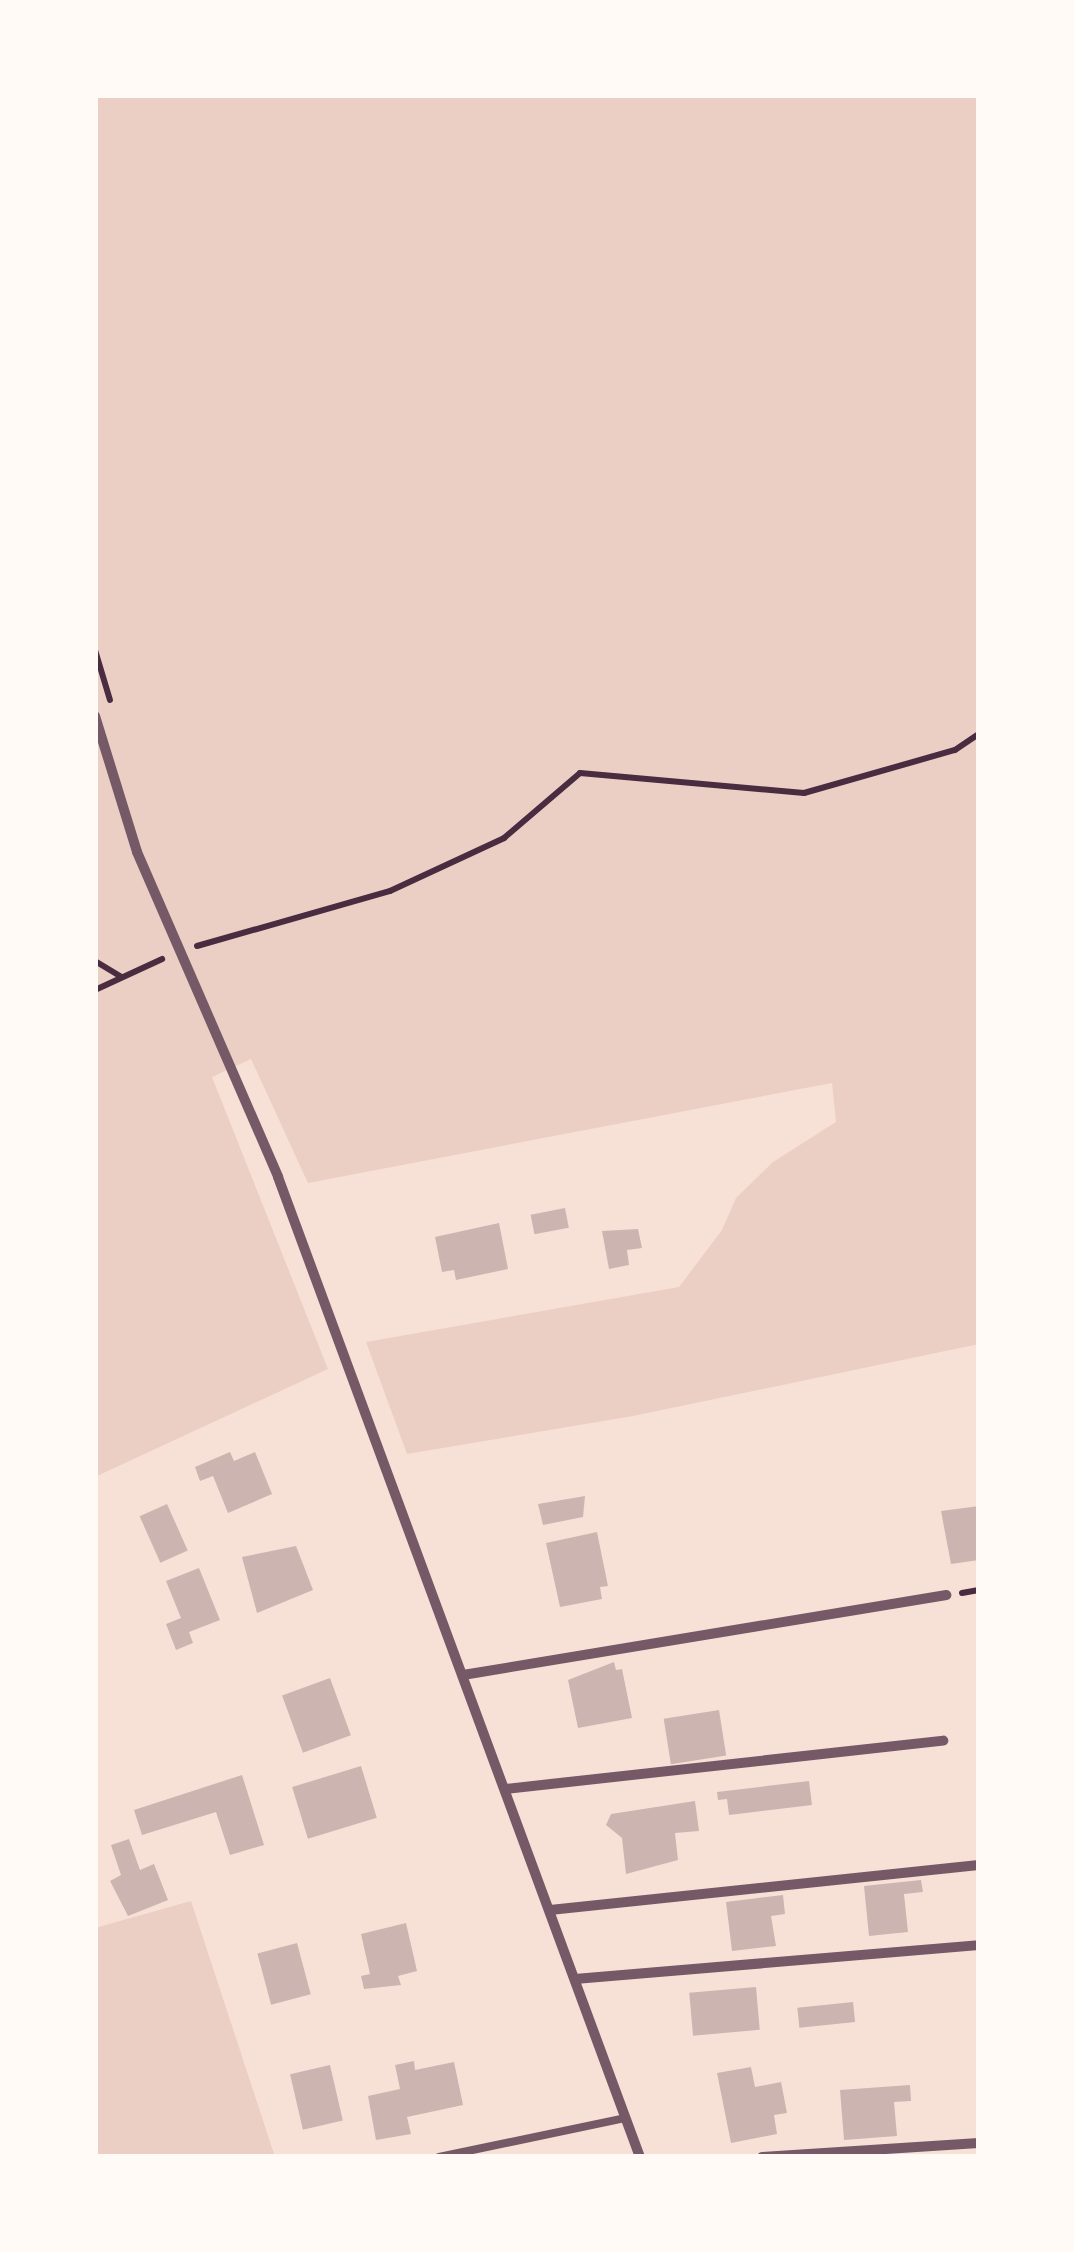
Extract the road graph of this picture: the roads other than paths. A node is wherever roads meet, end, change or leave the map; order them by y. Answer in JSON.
{"nodes":[{"id":1,"x":95,"y":716,"type":"edge"},
{"id":2,"x":946,"y":1596,"type":"dead end"},
{"id":3,"x":463,"y":1675,"type":"junction"},
{"id":4,"x":943,"y":1741,"type":"dead end"},
{"id":5,"x":505,"y":1789,"type":"junction"},
{"id":6,"x":979,"y":1865,"type":"edge"},
{"id":7,"x":550,"y":1910,"type":"junction"},
{"id":8,"x":979,"y":1945,"type":"edge"},
{"id":9,"x":575,"y":1979,"type":"junction"},
{"id":10,"x":626,"y":2118,"type":"junction"},
{"id":11,"x":979,"y":2143,"type":"edge"},
{"id":12,"x":439,"y":2157,"type":"edge"},
{"id":13,"x":640,"y":2157,"type":"edge"},
{"id":14,"x":762,"y":2157,"type":"edge"}],
"edges":[{"from":1,"to":3,"type":"street"},
{"from":2,"to":3,"type":"street"},
{"from":3,"to":5,"type":"street"},
{"from":4,"to":5,"type":"street"},
{"from":5,"to":7,"type":"street"},
{"from":6,"to":7,"type":"street"},
{"from":7,"to":9,"type":"street"},
{"from":8,"to":9,"type":"street"},
{"from":9,"to":10,"type":"street"},
{"from":10,"to":12,"type":"lane"},
{"from":10,"to":13,"type":"street"},
{"from":11,"to":14,"type":"street"}]}
